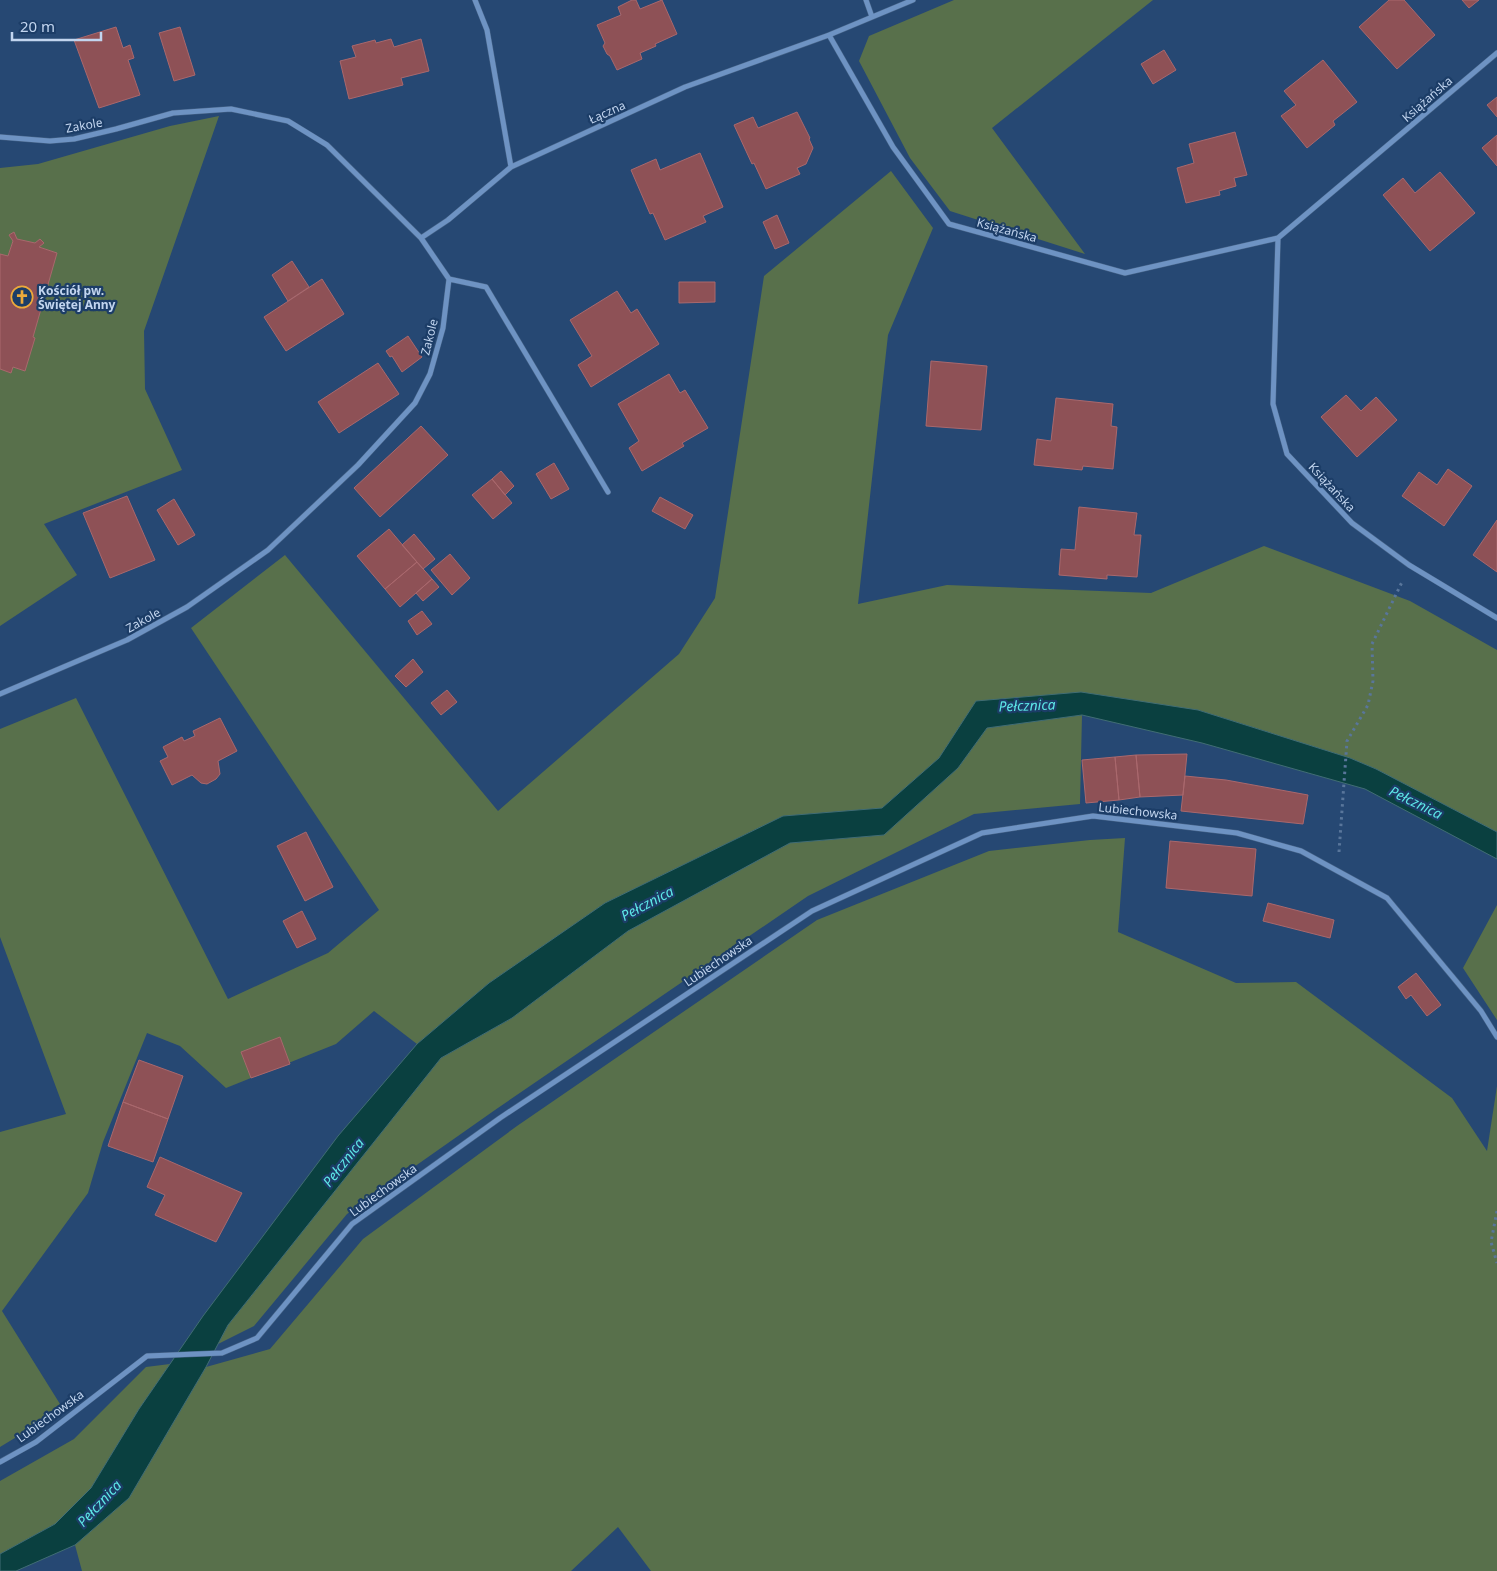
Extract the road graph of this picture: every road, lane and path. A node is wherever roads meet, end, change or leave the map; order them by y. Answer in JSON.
{"nodes":[{"id":1,"x":475,"y":0,"type":"edge"},
{"id":2,"x":866,"y":0,"type":"edge"},
{"id":3,"x":913,"y":0,"type":"edge"},
{"id":4,"x":872,"y":17,"type":"junction"},
{"id":5,"x":829,"y":35,"type":"junction"},
{"id":6,"x":1497,"y":53,"type":"edge"},
{"id":7,"x":0,"y":137,"type":"edge"},
{"id":8,"x":511,"y":167,"type":"junction"},
{"id":9,"x":421,"y":238,"type":"junction"},
{"id":10,"x":1278,"y":238,"type":"junction"},
{"id":11,"x":448,"y":278,"type":"junction"},
{"id":12,"x":608,"y":492,"type":"dead end"},
{"id":13,"x":1409,"y":565,"type":"junction"},
{"id":14,"x":1497,"y":618,"type":"edge"},
{"id":15,"x":0,"y":694,"type":"edge"},
{"id":16,"x":1337,"y":872,"type":"junction"},
{"id":17,"x":1497,"y":1037,"type":"edge"},
{"id":18,"x":1497,"y":1211,"type":"edge"},
{"id":19,"x":1497,"y":1263,"type":"edge"},
{"id":20,"x":0,"y":1462,"type":"edge"}],
"edges":[{"from":1,"to":8,"type":"street"},
{"from":2,"to":4,"type":"street"},
{"from":3,"to":4,"type":"street","name":"Łączna"},
{"from":4,"to":5,"type":"street","name":"Łączna"},
{"from":5,"to":8,"type":"street","name":"Łączna"},
{"from":5,"to":10,"type":"street","name":"Książańska"},
{"from":6,"to":10,"type":"street","name":"Książańska"},
{"from":7,"to":9,"type":"street","name":"Zakole"},
{"from":8,"to":9,"type":"street","name":"Łączna"},
{"from":9,"to":11,"type":"street","name":"Zakole"},
{"from":10,"to":13,"type":"street","name":"Książańska"},
{"from":11,"to":12,"type":"street"},
{"from":11,"to":15,"type":"street","name":"Zakole"},
{"from":13,"to":14,"type":"street","name":"Książańska"},
{"from":13,"to":16,"type":"path"},
{"from":16,"to":17,"type":"street","name":"Lubiechowska"},
{"from":16,"to":20,"type":"street","name":"Lubiechowska"},
{"from":18,"to":19,"type":"path"}]}
